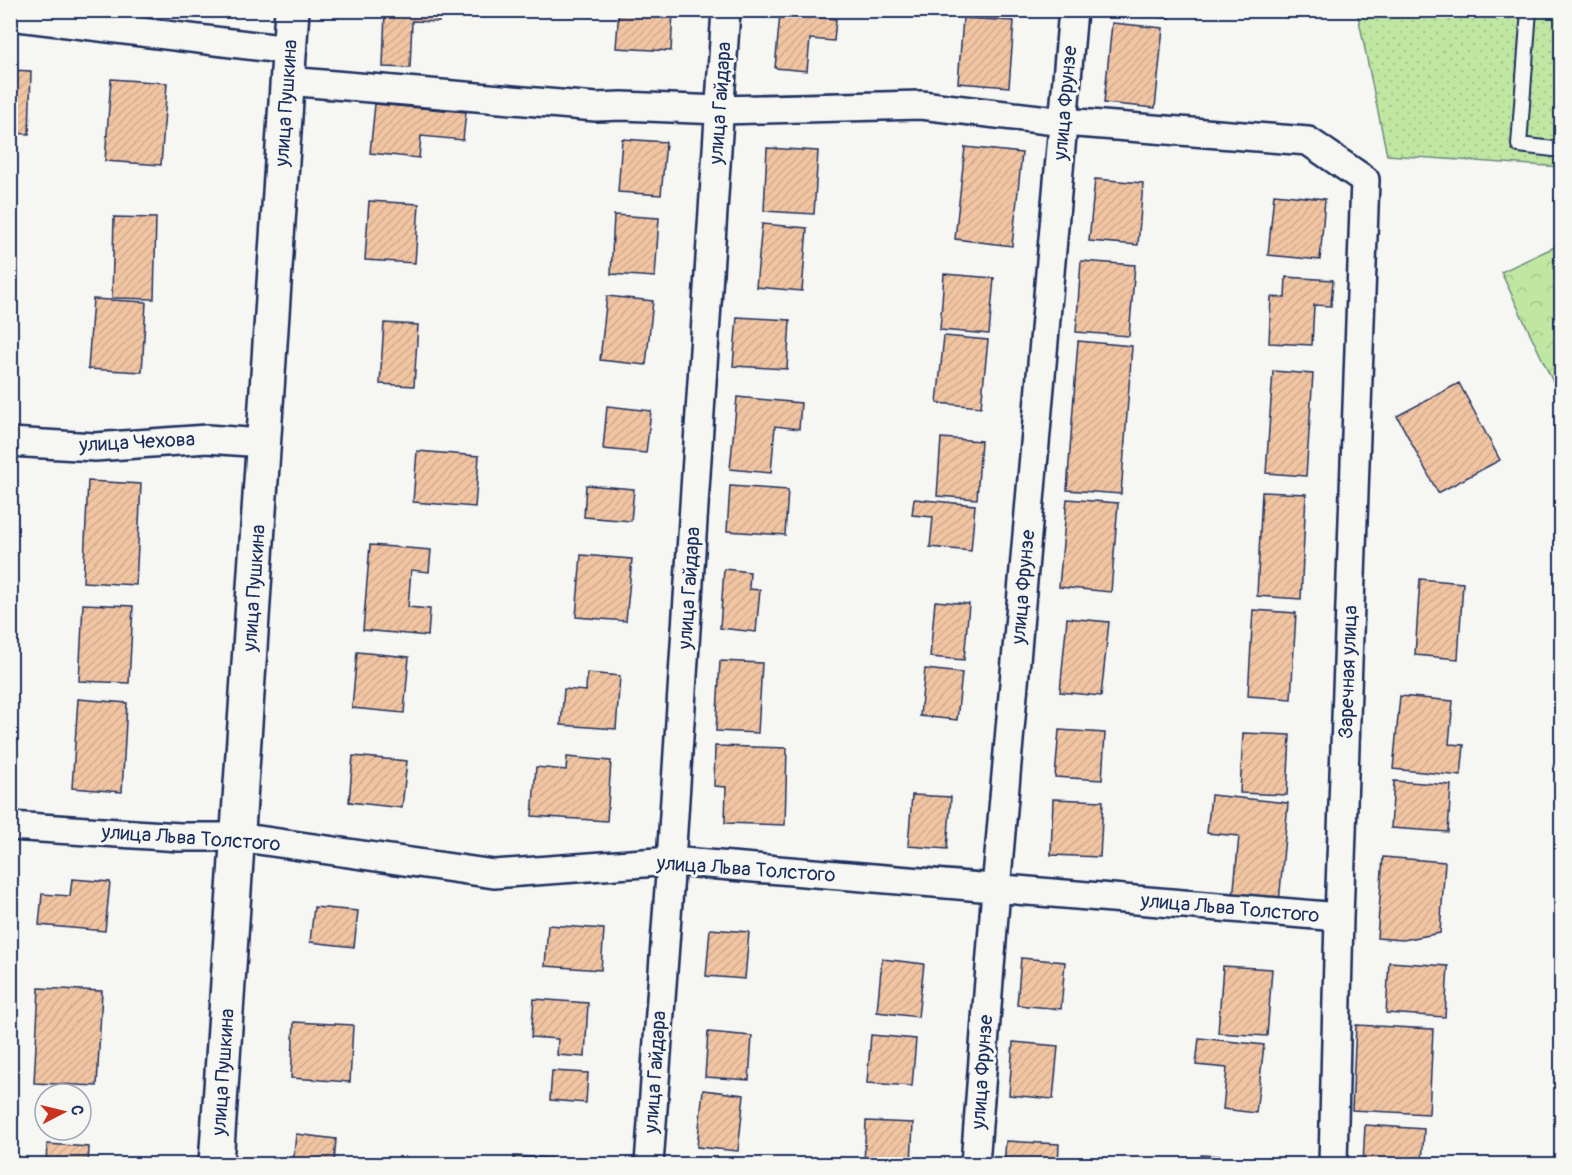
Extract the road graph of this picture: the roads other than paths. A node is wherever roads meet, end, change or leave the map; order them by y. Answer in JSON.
{"nodes":[{"id":1,"x":292,"y":10,"type":"edge"},
{"id":2,"x":726,"y":10,"type":"edge"},
{"id":3,"x":1073,"y":10,"type":"edge"},
{"id":4,"x":1529,"y":10,"type":"edge"},
{"id":5,"x":10,"y":16,"type":"edge"},
{"id":6,"x":288,"y":65,"type":"junction"},
{"id":7,"x":720,"y":110,"type":"junction"},
{"id":8,"x":1064,"y":122,"type":"junction"},
{"id":9,"x":1562,"y":150,"type":"edge"},
{"id":10,"x":10,"y":442,"type":"edge"},
{"id":11,"x":264,"y":443,"type":"junction"},
{"id":12,"x":10,"y":826,"type":"edge"},
{"id":13,"x":238,"y":837,"type":"junction"},
{"id":14,"x":671,"y":861,"type":"junction"},
{"id":15,"x":996,"y":890,"type":"junction"},
{"id":16,"x":1339,"y":917,"type":"junction"},
{"id":17,"x":216,"y":1164,"type":"edge"},
{"id":18,"x":649,"y":1164,"type":"edge"},
{"id":19,"x":975,"y":1164,"type":"edge"},
{"id":20,"x":1333,"y":1164,"type":"edge"}],
"edges":[{"from":1,"to":6,"type":"street","name":"улица Пушкина"},
{"from":2,"to":7,"type":"street","name":"улица Гайдара"},
{"from":3,"to":8,"type":"street","name":"улица Фрунзе"},
{"from":4,"to":9,"type":"lane"},
{"from":5,"to":6,"type":"street"},
{"from":6,"to":7,"type":"street"},
{"from":6,"to":11,"type":"street","name":"улица Пушкина"},
{"from":7,"to":8,"type":"street"},
{"from":7,"to":14,"type":"street","name":"улица Гайдара"},
{"from":8,"to":15,"type":"street","name":"улица Фрунзе"},
{"from":8,"to":16,"type":"street","name":"Заречная улица"},
{"from":10,"to":11,"type":"street","name":"улица Чехова"},
{"from":11,"to":13,"type":"street","name":"улица Пушкина"},
{"from":12,"to":13,"type":"street","name":"улица Льва Толстого"},
{"from":13,"to":14,"type":"street","name":"улица Льва Толстого"},
{"from":13,"to":17,"type":"street","name":"улица Пушкина"},
{"from":14,"to":15,"type":"street","name":"улица Льва Толстого"},
{"from":14,"to":18,"type":"street","name":"улица Гайдара"},
{"from":15,"to":16,"type":"street","name":"улица Льва Толстого"},
{"from":15,"to":19,"type":"street","name":"улица Фрунзе"},
{"from":16,"to":20,"type":"street","name":"Заречная улица"}]}
